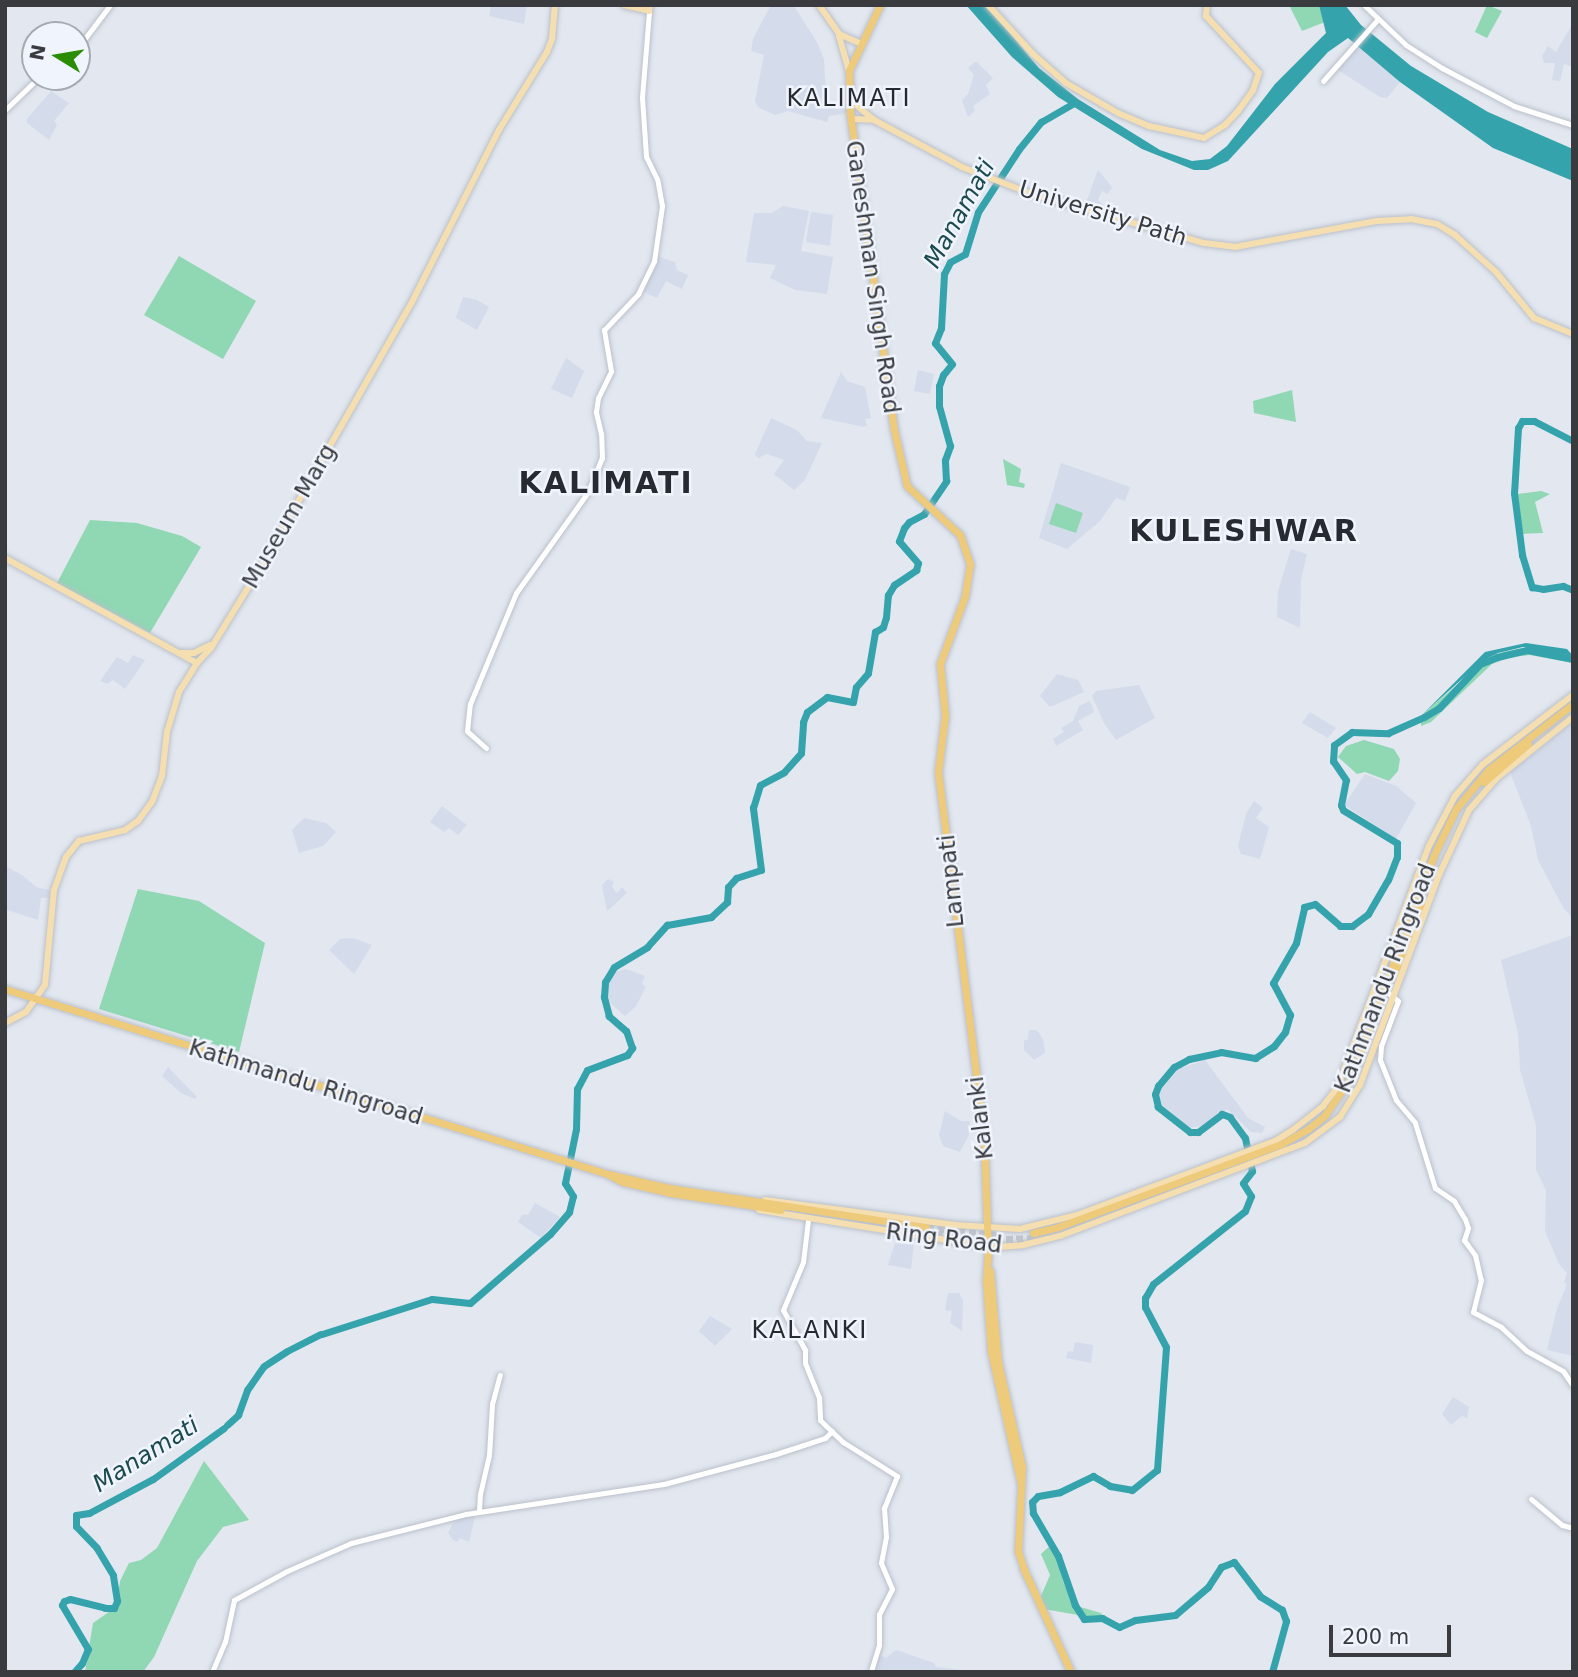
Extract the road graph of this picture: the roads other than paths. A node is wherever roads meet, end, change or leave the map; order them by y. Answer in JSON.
{"nodes":[{"id":1,"x":110,"y":5,"type":"edge"},
{"id":2,"x":555,"y":5,"type":"edge"},
{"id":3,"x":624,"y":5,"type":"edge"},
{"id":4,"x":819,"y":5,"type":"edge"},
{"id":5,"x":880,"y":5,"type":"edge"},
{"id":6,"x":988,"y":5,"type":"edge"},
{"id":7,"x":1207,"y":5,"type":"edge"},
{"id":8,"x":1364,"y":5,"type":"edge"},
{"id":9,"x":649,"y":8,"type":"edge"},
{"id":10,"x":1378,"y":19,"type":"junction"},
{"id":11,"x":91,"y":30,"type":"edge"},
{"id":12,"x":839,"y":34,"type":"junction"},
{"id":13,"x":861,"y":44,"type":"junction"},
{"id":14,"x":849,"y":71,"type":"junction"},
{"id":15,"x":1323,"y":82,"type":"dead end"},
{"id":16,"x":25,"y":91,"type":"edge"},
{"id":17,"x":849,"y":99,"type":"junction"},
{"id":18,"x":5,"y":110,"type":"edge"},
{"id":19,"x":851,"y":120,"type":"junction"},
{"id":20,"x":874,"y":120,"type":"junction"},
{"id":21,"x":1573,"y":125,"type":"edge"},
{"id":22,"x":1573,"y":334,"type":"edge"},
{"id":23,"x":5,"y":558,"type":"edge"},
{"id":24,"x":220,"y":633,"type":"junction"},
{"id":25,"x":178,"y":653,"type":"junction"},
{"id":26,"x":942,"y":653,"type":"joint"},
{"id":27,"x":197,"y":663,"type":"junction"},
{"id":28,"x":1573,"y":695,"type":"edge"},
{"id":29,"x":1573,"y":706,"type":"edge"},
{"id":30,"x":1573,"y":718,"type":"edge"},
{"id":31,"x":486,"y":748,"type":"dead end"},
{"id":32,"x":5,"y":989,"type":"edge"},
{"id":33,"x":964,"y":989,"type":"joint"},
{"id":34,"x":1390,"y":994,"type":"junction"},
{"id":35,"x":35,"y":1000,"type":"junction"},
{"id":36,"x":5,"y":1023,"type":"edge"},
{"id":37,"x":1358,"y":1054,"type":"junction"},
{"id":38,"x":1267,"y":1151,"type":"junction"},
{"id":39,"x":1227,"y":1166,"type":"junction"},
{"id":40,"x":744,"y":1203,"type":"junction"},
{"id":41,"x":808,"y":1220,"type":"junction"},
{"id":42,"x":987,"y":1229,"type":"junction"},
{"id":43,"x":925,"y":1230,"type":"tunnel mouth"},
{"id":44,"x":1033,"y":1236,"type":"tunnel mouth"},
{"id":45,"x":988,"y":1246,"type":"junction"},
{"id":46,"x":499,"y":1376,"type":"dead end"},
{"id":47,"x":1573,"y":1386,"type":"edge"},
{"id":48,"x":832,"y":1432,"type":"junction"},
{"id":49,"x":1531,"y":1499,"type":"dead end"},
{"id":50,"x":479,"y":1511,"type":"junction"},
{"id":51,"x":1573,"y":1528,"type":"edge"},
{"id":52,"x":212,"y":1672,"type":"edge"},
{"id":53,"x":871,"y":1672,"type":"edge"},
{"id":54,"x":1071,"y":1672,"type":"edge"}],
"edges":[{"from":1,"to":11,"type":"street"},
{"from":2,"to":24,"type":"main road","name":"Museum Marg"},
{"from":3,"to":9,"type":"main road"},
{"from":4,"to":12,"type":"main road"},
{"from":5,"to":13,"type":"highway"},
{"from":6,"to":7,"type":"main road"},
{"from":8,"to":10,"type":"street"},
{"from":9,"to":31,"type":"street"},
{"from":10,"to":15,"type":"street"},
{"from":10,"to":21,"type":"street"},
{"from":12,"to":13,"type":"main road"},
{"from":12,"to":14,"type":"main road"},
{"from":13,"to":14,"type":"highway"},
{"from":14,"to":17,"type":"highway","name":"Ganeshman Singh Road"},
{"from":16,"to":18,"type":"street"},
{"from":17,"to":19,"type":"highway","name":"Ganeshman Singh Road"},
{"from":17,"to":20,"type":"main road","name":"University Path"},
{"from":19,"to":20,"type":"main road","name":"University Path"},
{"from":19,"to":26,"type":"highway","name":"Ganeshman Singh Road"},
{"from":20,"to":22,"type":"main road","name":"University Path"},
{"from":23,"to":25,"type":"main road"},
{"from":24,"to":25,"type":"main road"},
{"from":24,"to":27,"type":"main road","name":"Museum Marg"},
{"from":25,"to":27,"type":"main road"},
{"from":26,"to":33,"type":"highway","name":"Lampati"},
{"from":27,"to":35,"type":"main road","name":"Museum Marg"},
{"from":28,"to":37,"type":"main road"},
{"from":29,"to":34,"type":"highway","name":"Kathmandu Ringroad"},
{"from":29,"to":37,"type":"highway","name":"Kathmandu Ringroad"},
{"from":30,"to":34,"type":"main road"},
{"from":32,"to":35,"type":"highway","name":"Kathmandu Ringroad"},
{"from":33,"to":42,"type":"highway","name":"Kalanki"},
{"from":34,"to":37,"type":"highway","name":"Kathmandu Ringroad"},
{"from":34,"to":38,"type":"main road"},
{"from":34,"to":47,"type":"street"},
{"from":35,"to":36,"type":"main road"},
{"from":35,"to":40,"type":"highway","name":"Kathmandu Ringroad"},
{"from":37,"to":38,"type":"main road"},
{"from":37,"to":38,"type":"highway","name":"Kathmandu Ringroad"},
{"from":38,"to":39,"type":"highway","name":"Kathmandu Ringroad"},
{"from":39,"to":42,"type":"main road"},
{"from":39,"to":44,"type":"highway","name":"Kathmandu Ringroad"},
{"from":39,"to":45,"type":"main road","name":"Ring Road"},
{"from":40,"to":41,"type":"main road","name":"Ring Road"},
{"from":40,"to":42,"type":"main road"},
{"from":40,"to":43,"type":"highway","name":"Kathmandu Ringroad"},
{"from":41,"to":45,"type":"main road","name":"Ring Road"},
{"from":41,"to":48,"type":"street"},
{"from":42,"to":45,"type":"highway","name":"Kalanki"},
{"from":45,"to":54,"type":"highway","name":"Kalanki"},
{"from":46,"to":50,"type":"street"},
{"from":48,"to":50,"type":"street"},
{"from":48,"to":53,"type":"street"},
{"from":49,"to":51,"type":"street"},
{"from":50,"to":52,"type":"street"}]}
